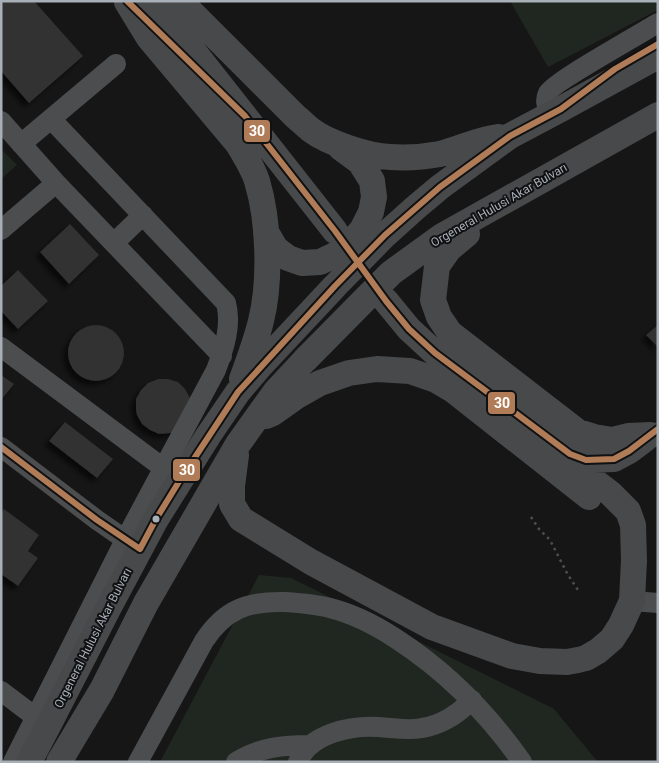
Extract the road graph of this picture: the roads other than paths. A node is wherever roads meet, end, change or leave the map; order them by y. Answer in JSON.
{"nodes":[{"id":1,"x":154,"y":1,"type":"edge"},
{"id":2,"x":180,"y":1,"type":"edge"},
{"id":3,"x":127,"y":2,"type":"edge"},
{"id":4,"x":658,"y":23,"type":"edge"},
{"id":5,"x":658,"y":44,"type":"edge"},
{"id":6,"x":658,"y":56,"type":"edge"},
{"id":7,"x":116,"y":64,"type":"dead end"},
{"id":8,"x":556,"y":112,"type":"junction"},
{"id":9,"x":658,"y":115,"type":"edge"},
{"id":10,"x":245,"y":116,"type":"junction"},
{"id":11,"x":51,"y":119,"type":"junction"},
{"id":12,"x":1,"y":121,"type":"edge"},
{"id":13,"x":658,"y":132,"type":"edge"},
{"id":14,"x":510,"y":136,"type":"junction"},
{"id":15,"x":335,"y":143,"type":"junction"},
{"id":16,"x":21,"y":144,"type":"junction"},
{"id":17,"x":578,"y":159,"type":"junction"},
{"id":18,"x":56,"y":183,"type":"junction"},
{"id":19,"x":510,"y":199,"type":"junction"},
{"id":20,"x":143,"y":215,"type":"junction"},
{"id":21,"x":1,"y":230,"type":"edge"},
{"id":22,"x":335,"y":231,"type":"dead end"},
{"id":23,"x":266,"y":232,"type":"junction"},
{"id":24,"x":114,"y":243,"type":"junction"},
{"id":25,"x":386,"y":301,"type":"dead end"},
{"id":26,"x":1,"y":347,"type":"edge"},
{"id":27,"x":222,"y":356,"type":"junction"},
{"id":28,"x":238,"y":392,"type":"junction"},
{"id":29,"x":254,"y":421,"type":"junction"},
{"id":30,"x":654,"y":432,"type":"edge"},
{"id":31,"x":238,"y":444,"type":"junction"},
{"id":32,"x":1,"y":447,"type":"edge"},
{"id":33,"x":570,"y":454,"type":"junction"},
{"id":34,"x":172,"y":474,"type":"junction"},
{"id":35,"x":133,"y":544,"type":"junction"},
{"id":36,"x":634,"y":545,"type":"junction"},
{"id":37,"x":645,"y":602,"type":"edge"},
{"id":38,"x":1,"y":691,"type":"edge"},
{"id":39,"x":472,"y":700,"type":"junction"},
{"id":40,"x":42,"y":722,"type":"junction"},
{"id":41,"x":311,"y":745,"type":"junction"},
{"id":42,"x":13,"y":762,"type":"edge"},
{"id":43,"x":29,"y":762,"type":"edge"},
{"id":44,"x":59,"y":762,"type":"edge"},
{"id":45,"x":138,"y":762,"type":"edge"},
{"id":46,"x":236,"y":762,"type":"edge"},
{"id":47,"x":298,"y":762,"type":"edge"},
{"id":48,"x":522,"y":762,"type":"edge"}],
"edges":[{"from":1,"to":10,"type":"main road"},
{"from":2,"to":15,"type":"main road"},
{"from":3,"to":10,"type":"main road"},
{"from":3,"to":23,"type":"main road"},
{"from":4,"to":8,"type":"street"},
{"from":5,"to":8,"type":"main road"},
{"from":6,"to":8,"type":"main road","name":"Orgeneral Hulusi Akar Bulvarı"},
{"from":7,"to":11,"type":"street"},
{"from":8,"to":14,"type":"main road","name":"Orgeneral Hulusi Akar Bulvarı"},
{"from":9,"to":17,"type":"main road","name":"Orgeneral Hulusi Akar Bulvarı"},
{"from":10,"to":22,"type":"main road"},
{"from":11,"to":16,"type":"street"},
{"from":11,"to":20,"type":"street"},
{"from":12,"to":16,"type":"street"},
{"from":13,"to":17,"type":"main road"},
{"from":14,"to":15,"type":"main road"},
{"from":14,"to":28,"type":"main road","name":"Orgeneral Hulusi Akar Bulvarı"},
{"from":15,"to":23,"type":"main road"},
{"from":16,"to":18,"type":"street"},
{"from":17,"to":19,"type":"main road","name":"Orgeneral Hulusi Akar Bulvarı"},
{"from":18,"to":21,"type":"street"},
{"from":18,"to":24,"type":"street"},
{"from":19,"to":29,"type":"main road","name":"Orgeneral Hulusi Akar Bulvarı"},
{"from":19,"to":30,"type":"main road"},
{"from":20,"to":24,"type":"street"},
{"from":20,"to":27,"type":"street"},
{"from":23,"to":28,"type":"main road"},
{"from":24,"to":27,"type":"street"},
{"from":25,"to":33,"type":"main road"},
{"from":26,"to":34,"type":"street"},
{"from":27,"to":34,"type":"street"},
{"from":28,"to":34,"type":"main road","name":"Orgeneral Hulusi Akar Bulvarı"},
{"from":29,"to":31,"type":"main road","name":"Orgeneral Hulusi Akar Bulvarı"},
{"from":29,"to":36,"type":"main road"},
{"from":30,"to":33,"type":"main road"},
{"from":31,"to":37,"type":"main road"},
{"from":31,"to":44,"type":"main road","name":"Orgeneral Hulusi Akar Bulvarı"},
{"from":32,"to":35,"type":"street"},
{"from":33,"to":36,"type":"main road"},
{"from":34,"to":35,"type":"main road","name":"Orgeneral Hulusi Akar Bulvarı"},
{"from":35,"to":40,"type":"main road","name":"Orgeneral Hulusi Akar Bulvarı"},
{"from":36,"to":37,"type":"main road"},
{"from":38,"to":40,"type":"street"},
{"from":39,"to":41,"type":"street"},
{"from":39,"to":45,"type":"street"},
{"from":39,"to":48,"type":"street"},
{"from":40,"to":42,"type":"street"},
{"from":40,"to":43,"type":"main road","name":"Orgeneral Hulusi Akar Bulvarı"},
{"from":41,"to":46,"type":"street"},
{"from":41,"to":47,"type":"street"}]}
